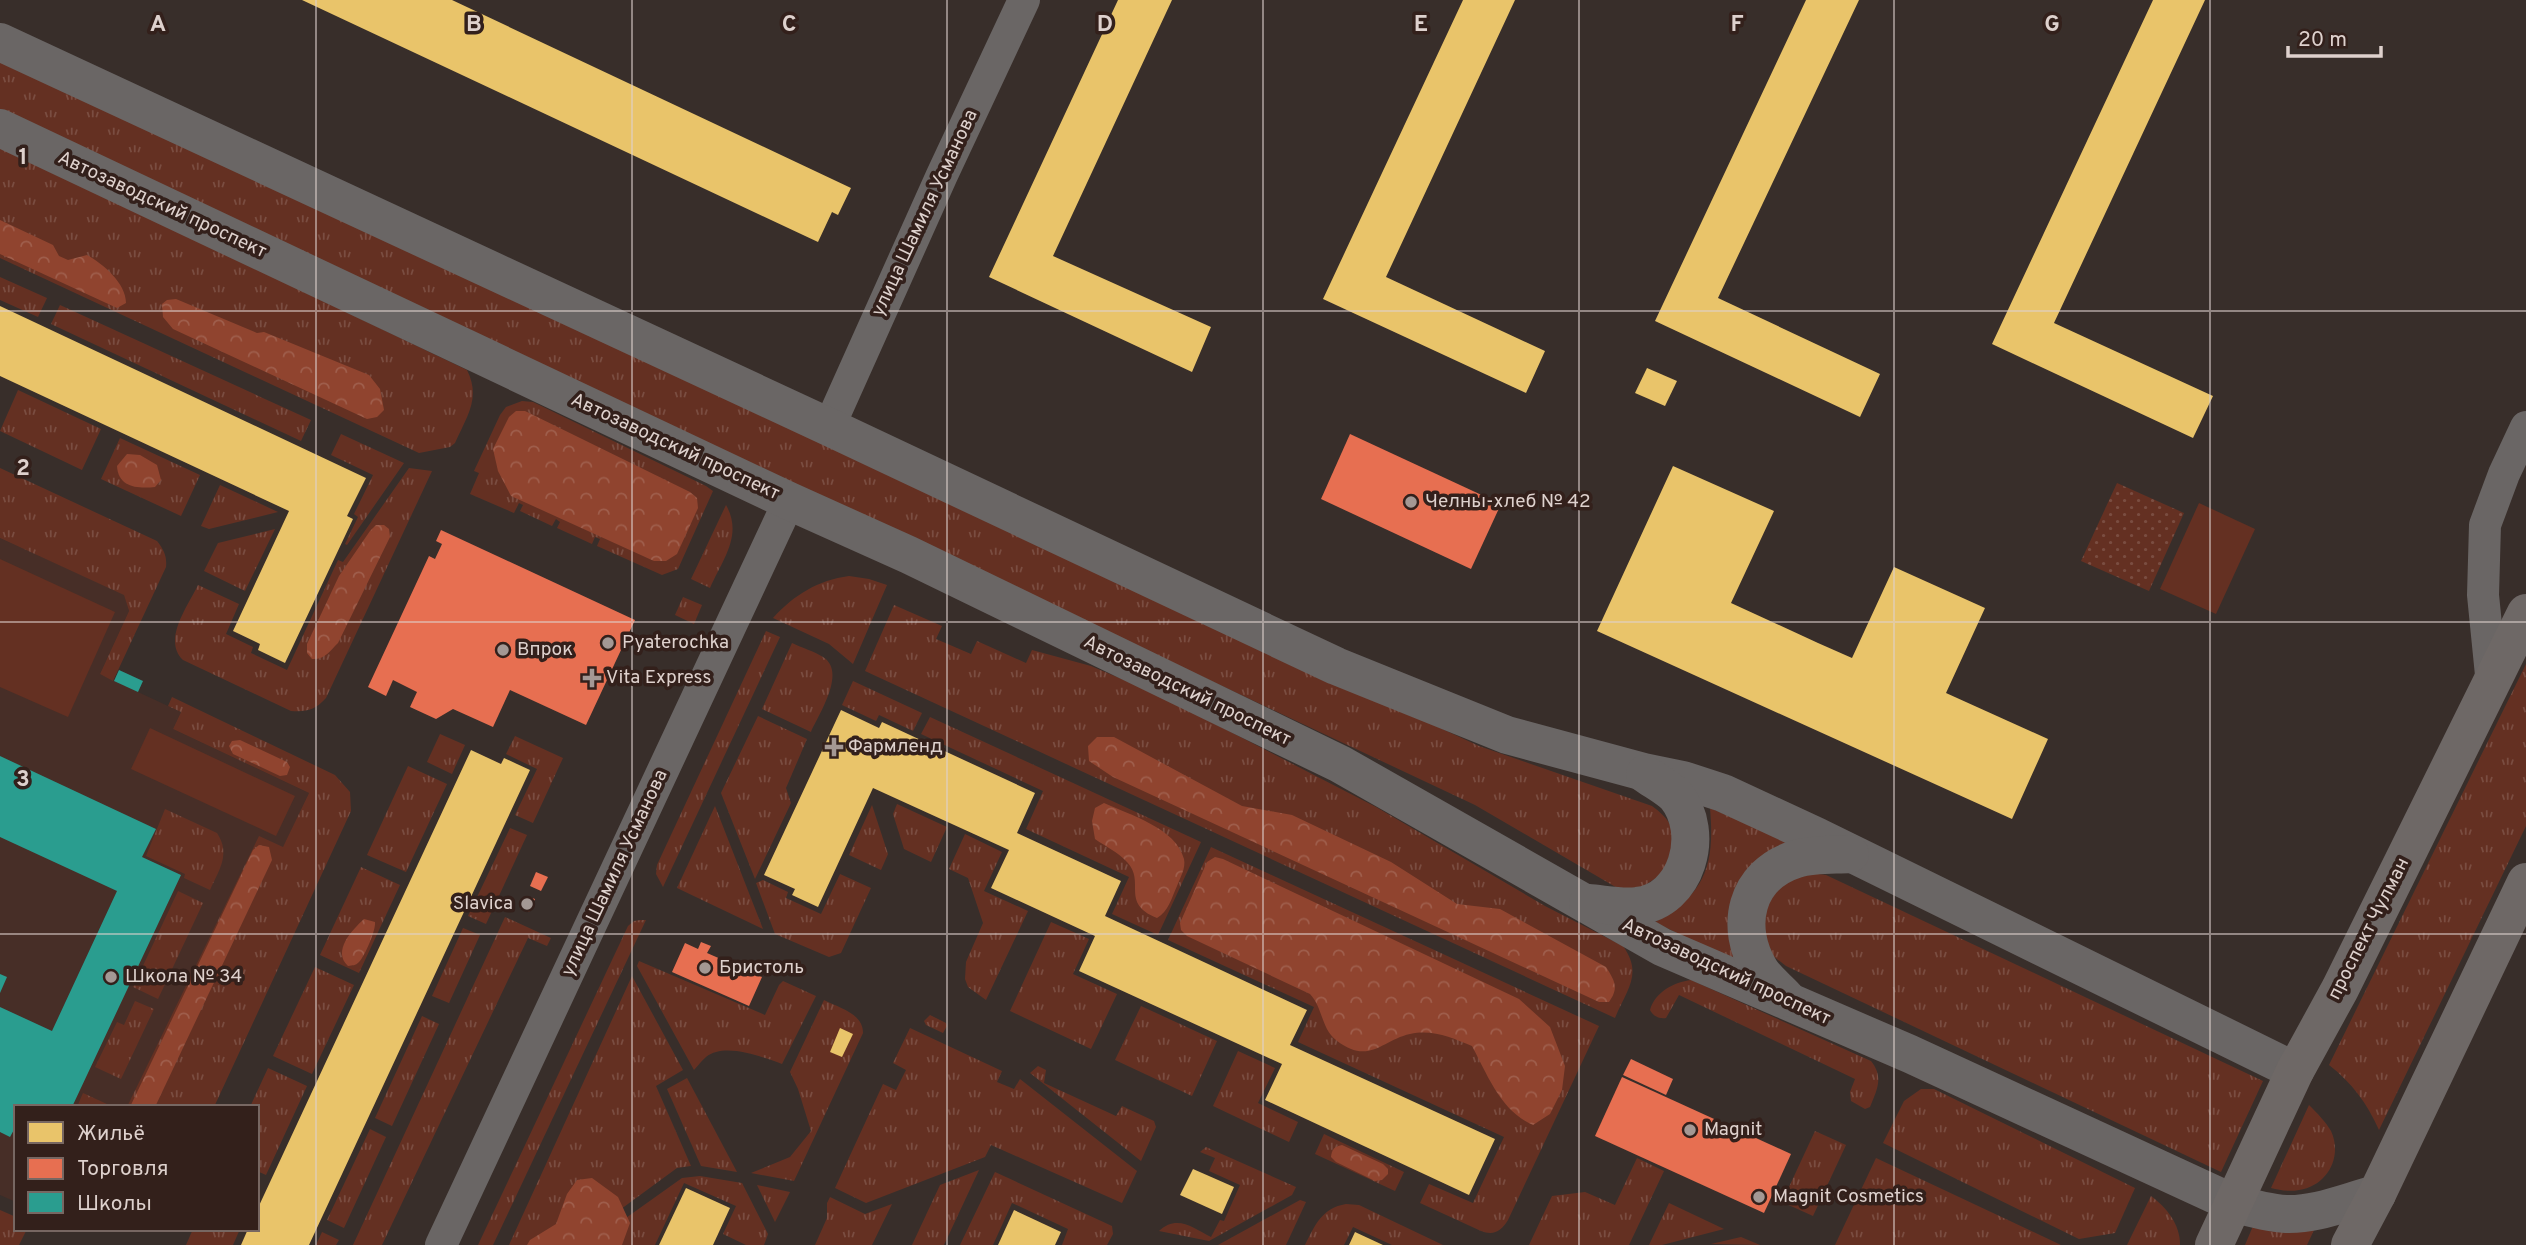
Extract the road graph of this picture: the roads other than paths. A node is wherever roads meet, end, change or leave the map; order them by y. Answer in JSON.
{"nodes":[{"id":1,"x":1024,"y":0,"type":"edge"},
{"id":2,"x":0,"y":42,"type":"edge"},
{"id":3,"x":0,"y":128,"type":"edge"},
{"id":4,"x":2526,"y":426,"type":"edge"},
{"id":5,"x":829,"y":427,"type":"junction"},
{"id":6,"x":789,"y":501,"type":"junction"},
{"id":7,"x":2526,"y":613,"type":"edge"},
{"id":8,"x":2492,"y":685,"type":"junction"},
{"id":9,"x":1644,"y":772,"type":"junction"},
{"id":10,"x":1853,"y":854,"type":"junction"},
{"id":11,"x":2526,"y":881,"type":"edge"},
{"id":12,"x":1580,"y":902,"type":"junction"},
{"id":13,"x":1793,"y":1005,"type":"junction"},
{"id":14,"x":2295,"y":1071,"type":"junction"},
{"id":15,"x":2377,"y":1194,"type":"junction"},
{"id":16,"x":2233,"y":1203,"type":"junction"},
{"id":17,"x":441,"y":1245,"type":"edge"},
{"id":18,"x":2214,"y":1245,"type":"edge"},
{"id":19,"x":2350,"y":1245,"type":"edge"}],
"edges":[{"from":1,"to":5,"type":"street","name":"улица Шамиля Усманова"},
{"from":2,"to":5,"type":"street"},
{"from":3,"to":6,"type":"street","name":"Автозаводский проспект"},
{"from":4,"to":8,"type":"street"},
{"from":5,"to":9,"type":"street"},
{"from":6,"to":12,"type":"street","name":"Автозаводский проспект"},
{"from":6,"to":17,"type":"street","name":"улица Шамиля Усманова"},
{"from":7,"to":8,"type":"main road","name":"проспект Чулман"},
{"from":8,"to":14,"type":"main road","name":"проспект Чулман"},
{"from":9,"to":10,"type":"street"},
{"from":9,"to":12,"type":"street"},
{"from":10,"to":13,"type":"street"},
{"from":10,"to":14,"type":"street"},
{"from":11,"to":15,"type":"main road"},
{"from":12,"to":13,"type":"street","name":"Автозаводский проспект"},
{"from":13,"to":16,"type":"street","name":"Автозаводский проспект"},
{"from":14,"to":16,"type":"main road","name":"проспект Чулман"},
{"from":15,"to":16,"type":"street","name":"Автозаводский проспект"},
{"from":15,"to":19,"type":"main road"},
{"from":16,"to":18,"type":"main road","name":"проспект Чулман"}]}
